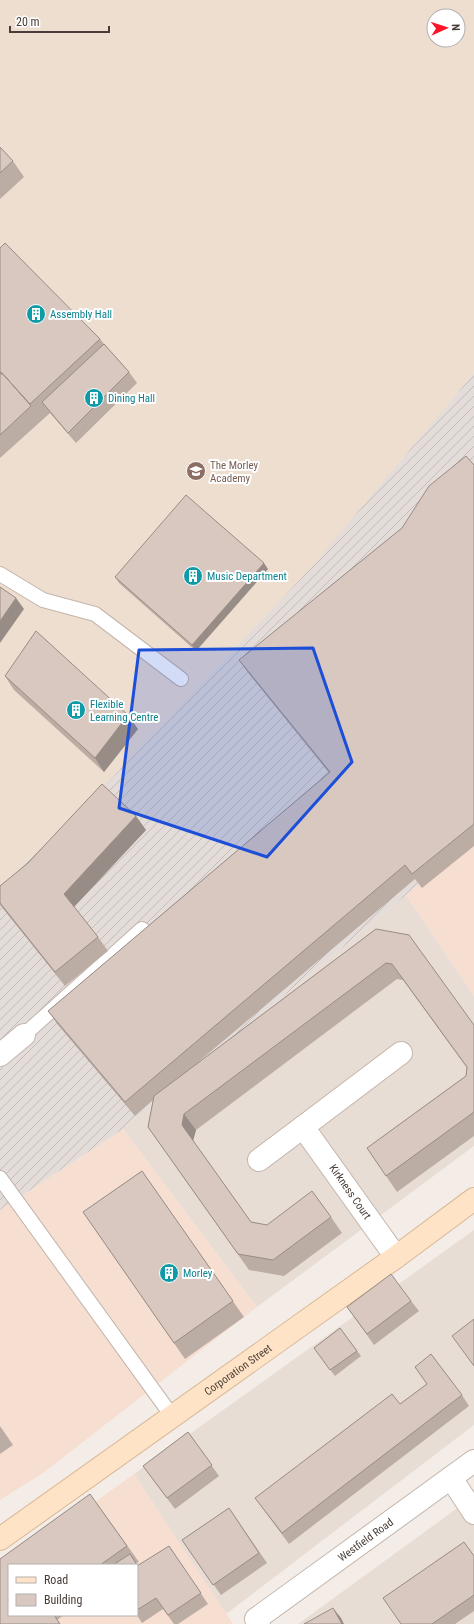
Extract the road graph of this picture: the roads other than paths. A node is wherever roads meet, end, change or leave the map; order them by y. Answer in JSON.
{"nodes":[{"id":1,"x":0,"y":574,"type":"edge"},
{"id":2,"x":181,"y":679,"type":"dead end"},
{"id":3,"x":142,"y":929,"type":"edge"},
{"id":4,"x":24,"y":1035,"type":"joint"},
{"id":5,"x":401,"y":1053,"type":"dead end"},
{"id":6,"x":0,"y":1055,"type":"edge"},
{"id":7,"x":303,"y":1127,"type":"junction"},
{"id":8,"x":259,"y":1160,"type":"dead end"},
{"id":9,"x":0,"y":1178,"type":"edge"},
{"id":10,"x":474,"y":1199,"type":"edge"},
{"id":11,"x":396,"y":1257,"type":"junction"},
{"id":12,"x":172,"y":1416,"type":"junction"},
{"id":13,"x":474,"y":1461,"type":"edge"},
{"id":14,"x":451,"y":1478,"type":"junction"},
{"id":15,"x":474,"y":1513,"type":"edge"},
{"id":16,"x":0,"y":1539,"type":"edge"},
{"id":17,"x":258,"y":1621,"type":"edge"}],
"edges":[{"from":1,"to":2,"type":"lane"},
{"from":3,"to":4,"type":"lane"},
{"from":4,"to":6,"type":"street"},
{"from":5,"to":7,"type":"street"},
{"from":7,"to":8,"type":"street"},
{"from":7,"to":11,"type":"street","name":"Kirkness Court"},
{"from":9,"to":12,"type":"lane"},
{"from":10,"to":11,"type":"main road","name":"Corporation Street"},
{"from":11,"to":12,"type":"main road","name":"Corporation Street"},
{"from":12,"to":16,"type":"main road","name":"Corporation Street"},
{"from":13,"to":14,"type":"street","name":"Westfield Road"},
{"from":14,"to":15,"type":"street"},
{"from":14,"to":17,"type":"street","name":"Westfield Road"}]}
